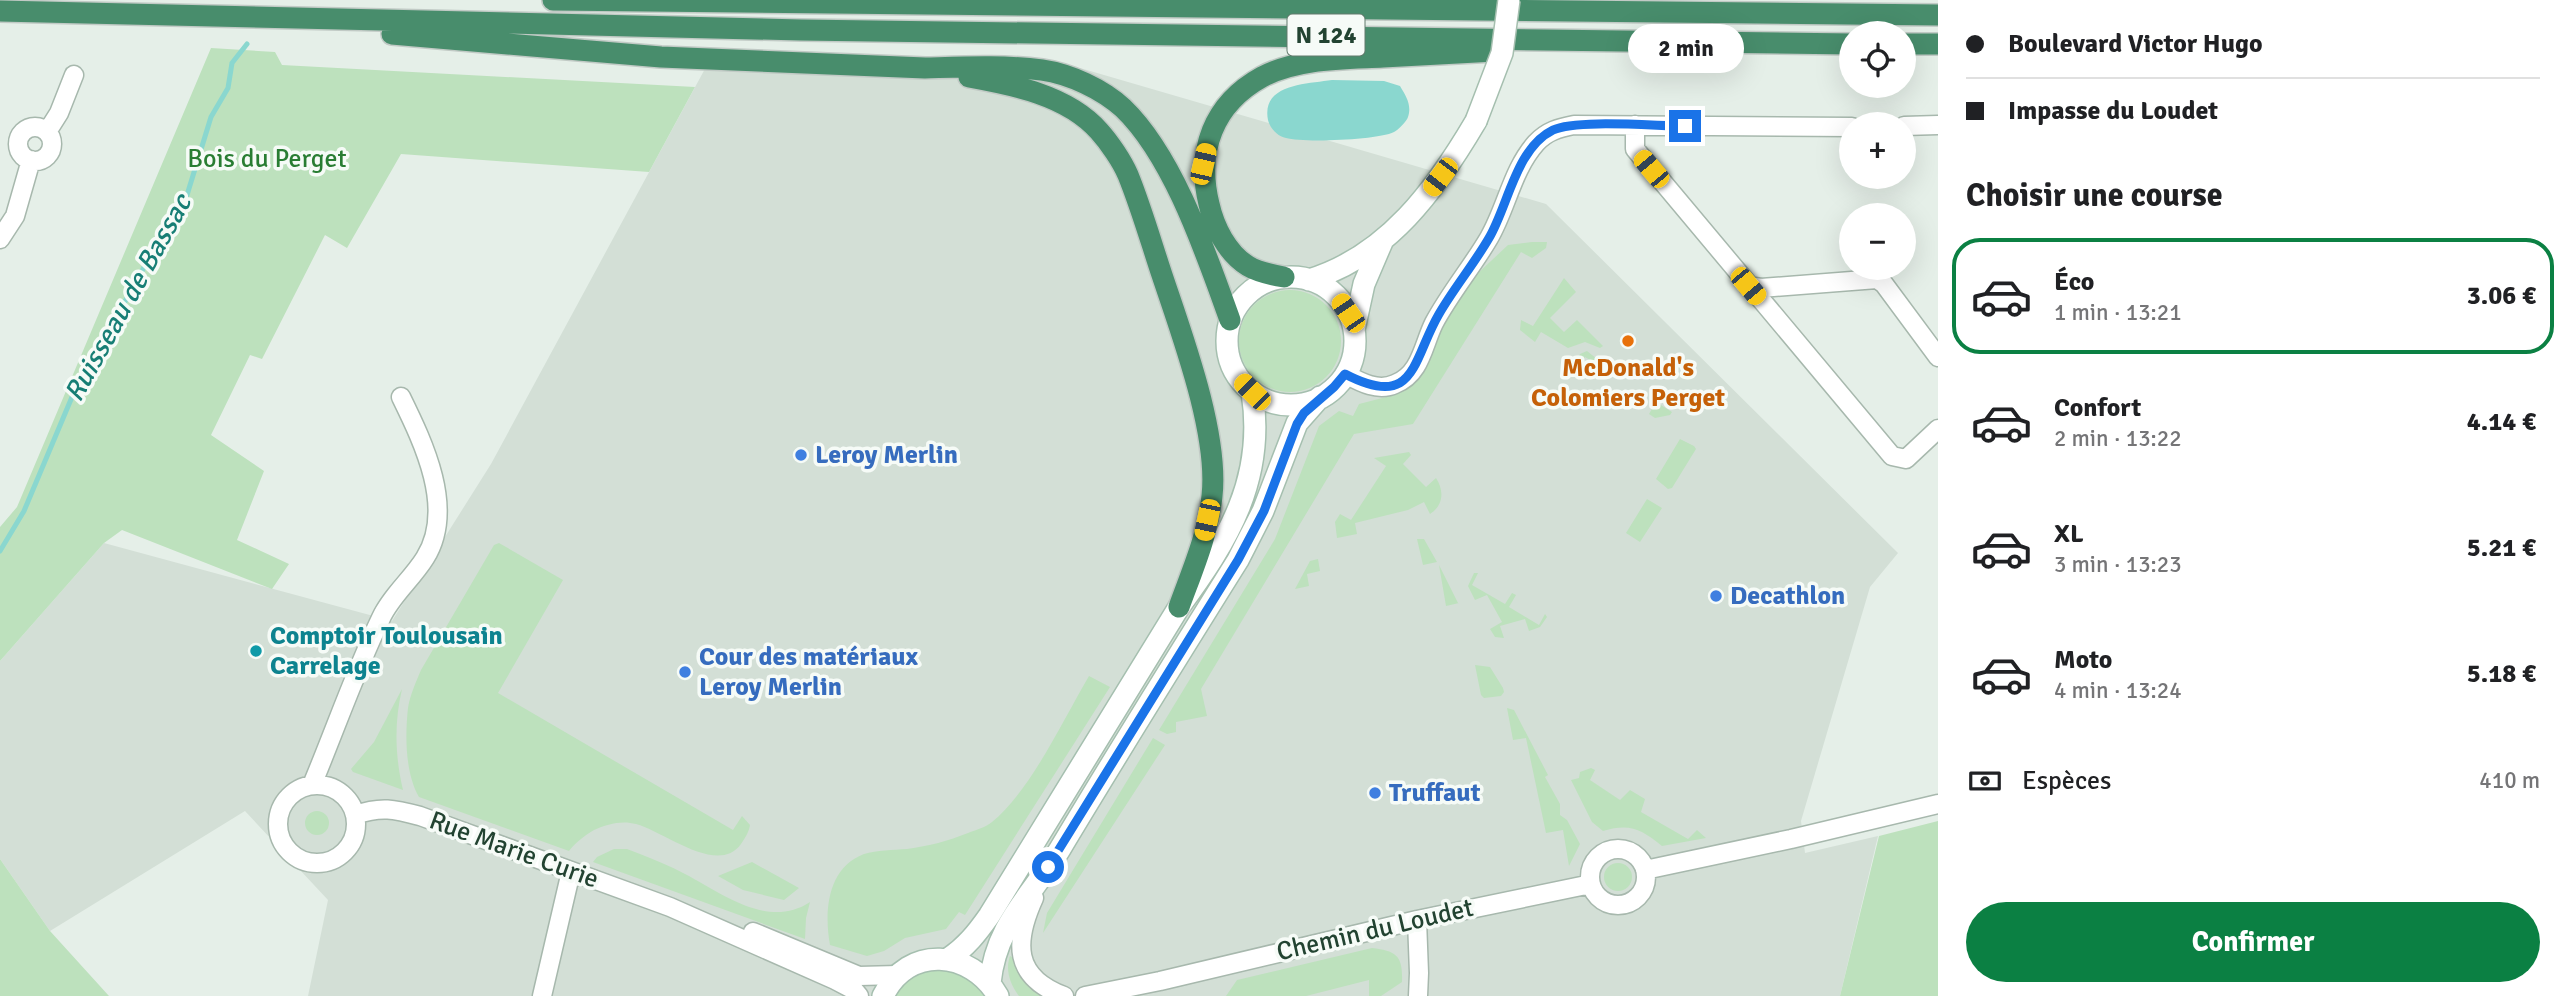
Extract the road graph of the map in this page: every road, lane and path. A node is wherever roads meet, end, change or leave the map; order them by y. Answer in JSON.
{"nodes":[{"id":1,"x":553,"y":0,"type":"edge"},
{"id":2,"x":1461,"y":0,"type":"edge"},
{"id":3,"x":1509,"y":0,"type":"edge"},
{"id":4,"x":917,"y":2,"type":"edge"},
{"id":5,"x":1559,"y":9,"type":"junction"},
{"id":6,"x":0,"y":11,"type":"edge"},
{"id":7,"x":1938,"y":15,"type":"edge"},
{"id":8,"x":257,"y":18,"type":"junction"},
{"id":9,"x":1674,"y":42,"type":"junction"},
{"id":10,"x":1839,"y":44,"type":"edge"},
{"id":11,"x":1916,"y":44,"type":"edge"},
{"id":12,"x":1938,"y":44,"type":"edge"},
{"id":13,"x":925,"y":68,"type":"junction"},
{"id":14,"x":74,"y":75,"type":"dead end"},
{"id":15,"x":1635,"y":125,"type":"junction"},
{"id":16,"x":1938,"y":125,"type":"edge"},
{"id":17,"x":1916,"y":126,"type":"edge"},
{"id":18,"x":1839,"y":127,"type":"edge"},
{"id":19,"x":47,"y":132,"type":"junction"},
{"id":20,"x":31,"y":160,"type":"junction"},
{"id":21,"x":0,"y":239,"type":"edge"},
{"id":22,"x":1384,"y":240,"type":"junction"},
{"id":23,"x":1284,"y":277,"type":"junction"},
{"id":24,"x":1309,"y":280,"type":"junction"},
{"id":25,"x":1748,"y":286,"type":"junction"},
{"id":26,"x":1230,"y":320,"type":"junction"},
{"id":27,"x":1354,"y":330,"type":"junction"},
{"id":28,"x":1938,"y":357,"type":"edge"},
{"id":29,"x":1345,"y":374,"type":"junction"},
{"id":30,"x":1252,"y":392,"type":"junction"},
{"id":31,"x":401,"y":397,"type":"dead end"},
{"id":32,"x":1320,"y":397,"type":"junction"},
{"id":33,"x":1938,"y":429,"type":"edge"},
{"id":34,"x":1178,"y":607,"type":"junction"},
{"id":35,"x":312,"y":785,"type":"junction"},
{"id":36,"x":1938,"y":804,"type":"edge"},
{"id":37,"x":355,"y":815,"type":"junction"},
{"id":38,"x":1048,"y":867,"type":"junction"},
{"id":39,"x":1645,"y":870,"type":"junction"},
{"id":40,"x":578,"y":874,"type":"junction"},
{"id":41,"x":1591,"y":884,"type":"junction"},
{"id":42,"x":670,"y":907,"type":"junction"},
{"id":43,"x":1417,"y":920,"type":"junction"},
{"id":44,"x":948,"y":960,"type":"junction"},
{"id":45,"x":898,"y":975,"type":"junction"},
{"id":46,"x":1160,"y":982,"type":"junction"},
{"id":47,"x":994,"y":990,"type":"edge"},
{"id":48,"x":542,"y":996,"type":"edge"},
{"id":49,"x":859,"y":996,"type":"edge"},
{"id":50,"x":883,"y":996,"type":"edge"},
{"id":51,"x":1064,"y":996,"type":"edge"},
{"id":52,"x":1085,"y":996,"type":"edge"},
{"id":53,"x":1131,"y":996,"type":"edge"},
{"id":54,"x":1418,"y":996,"type":"edge"}],
"edges":[{"from":1,"to":4,"type":"highway","number":"N 124"},
{"from":2,"to":5,"type":"highway"},
{"from":3,"to":22,"type":"main road","bridge":true},
{"from":4,"to":5,"type":"highway","number":"N 124"},
{"from":5,"to":7,"type":"highway","number":"N 124"},
{"from":6,"to":8,"type":"highway","number":"N 124"},
{"from":8,"to":9,"type":"highway","number":"N 124"},
{"from":8,"to":13,"type":"highway"},
{"from":9,"to":10,"type":"highway","number":"N 124"},
{"from":9,"to":23,"type":"highway"},
{"from":11,"to":12,"type":"highway"},
{"from":13,"to":26,"type":"highway"},
{"from":13,"to":34,"type":"highway"},
{"from":14,"to":19,"type":"street"},
{"from":15,"to":18,"type":"street"},
{"from":15,"to":25,"type":"street"},
{"from":15,"to":29,"type":"street"},
{"from":16,"to":17,"type":"street"},
{"from":19,"to":20,"type":"street"},
{"from":19,"to":20,"type":"street"},
{"from":20,"to":21,"type":"street"},
{"from":22,"to":24,"type":"main road"},
{"from":22,"to":27,"type":"main road"},
{"from":23,"to":24,"type":"main road"},
{"from":23,"to":26,"type":"main road"},
{"from":24,"to":27,"type":"main road"},
{"from":25,"to":28,"type":"street"},
{"from":25,"to":33,"type":"street"},
{"from":26,"to":30,"type":"main road"},
{"from":27,"to":29,"type":"main road"},
{"from":29,"to":32,"type":"main road"},
{"from":30,"to":32,"type":"main road"},
{"from":30,"to":34,"type":"main road"},
{"from":31,"to":35,"type":"street"},
{"from":32,"to":38,"type":"main road"},
{"from":34,"to":44,"type":"main road"},
{"from":35,"to":37,"type":"street"},
{"from":35,"to":37,"type":"street"},
{"from":36,"to":39,"type":"street"},
{"from":37,"to":40,"type":"street","name":"Rue Marie Curie"},
{"from":38,"to":47,"type":"main road"},
{"from":38,"to":51,"type":"street"},
{"from":39,"to":41,"type":"street"},
{"from":39,"to":41,"type":"street"},
{"from":40,"to":42,"type":"street","name":"Rue Marie Curie"},
{"from":40,"to":48,"type":"street"},
{"from":41,"to":43,"type":"street","name":"Chemin du Loudet"},
{"from":42,"to":45,"type":"street","name":"Rue Marie Curie"},
{"from":42,"to":49,"type":"street","name":"Rue Marie Curie"},
{"from":43,"to":46,"type":"street","name":"Chemin du Loudet"},
{"from":43,"to":54,"type":"street"},
{"from":44,"to":45,"type":"main road"},
{"from":44,"to":47,"type":"main road"},
{"from":45,"to":50,"type":"main road"},
{"from":46,"to":52,"type":"street","name":"Chemin du Loudet"},
{"from":46,"to":53,"type":"street","name":"Chemin du Loudet"}]}
